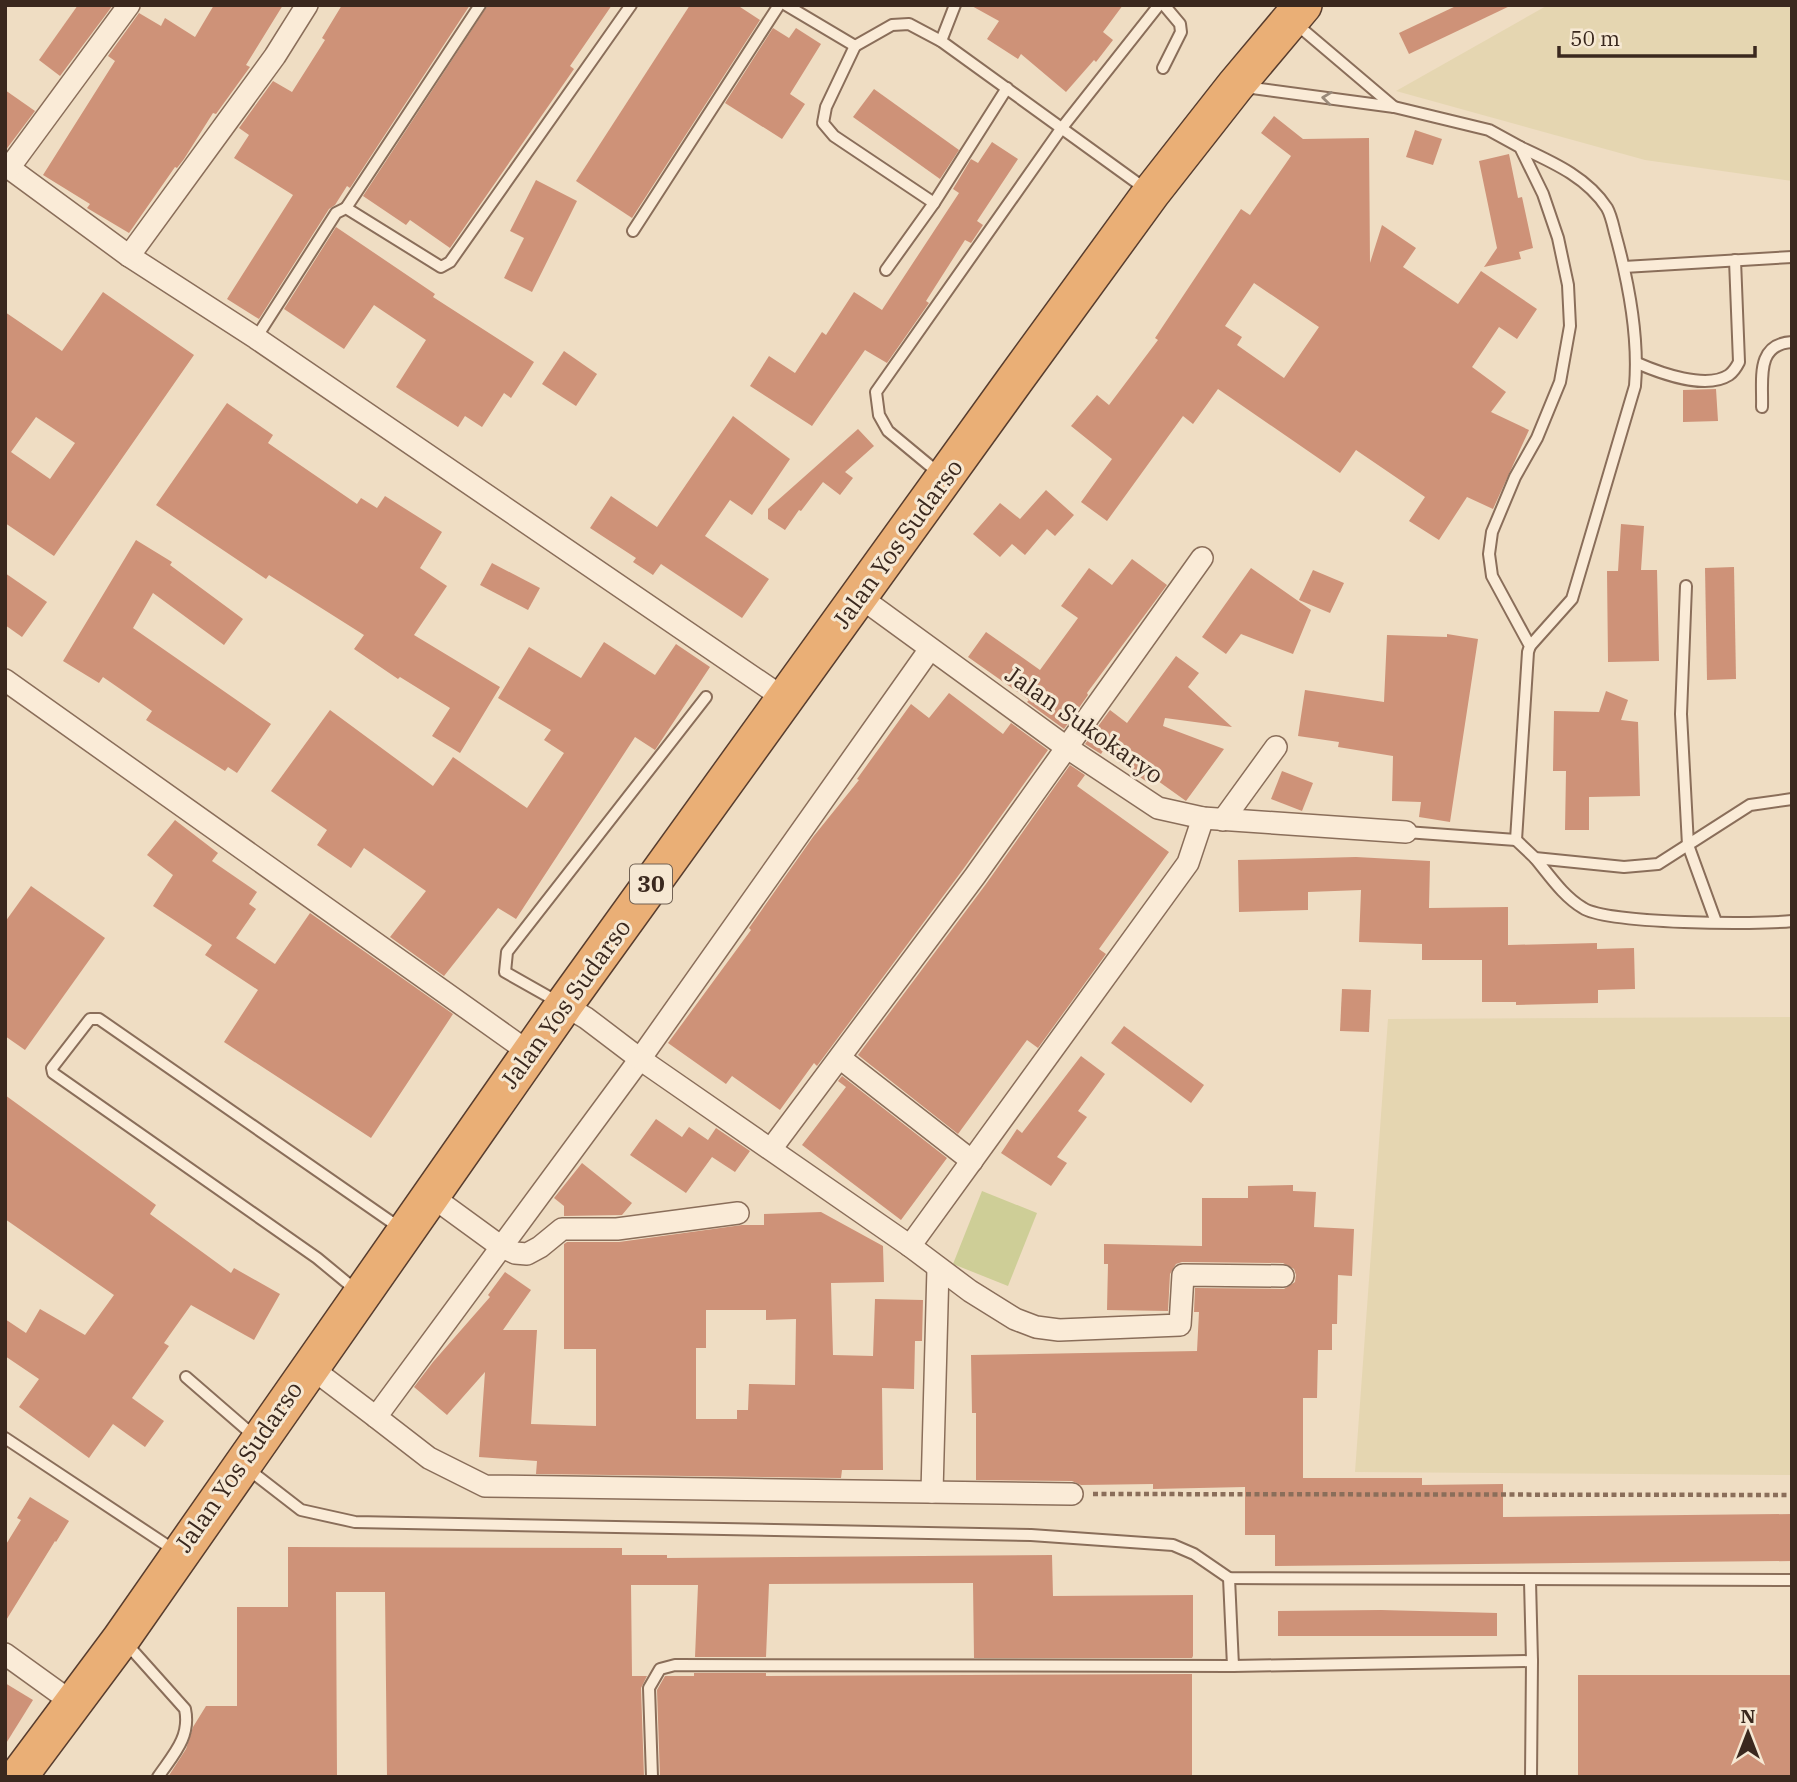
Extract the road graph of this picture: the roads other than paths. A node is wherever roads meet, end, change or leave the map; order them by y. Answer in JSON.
{"nodes":[{"id":1,"x":129,"y":5,"type":"edge"},
{"id":2,"x":307,"y":5,"type":"edge"},
{"id":3,"x":480,"y":5,"type":"edge"},
{"id":4,"x":631,"y":5,"type":"edge"},
{"id":5,"x":779,"y":5,"type":"edge"},
{"id":6,"x":786,"y":5,"type":"edge"},
{"id":7,"x":955,"y":5,"type":"edge"},
{"id":8,"x":1161,"y":5,"type":"edge"},
{"id":9,"x":1297,"y":13,"type":"edge"},
{"id":10,"x":941,"y":40,"type":"junction"},
{"id":11,"x":855,"y":46,"type":"junction"},
{"id":12,"x":1163,"y":68,"type":"dead end"},
{"id":13,"x":1236,"y":86,"type":"junction"},
{"id":14,"x":1007,"y":88,"type":"junction"},
{"id":15,"x":1394,"y":107,"type":"junction"},
{"id":16,"x":1061,"y":129,"type":"junction"},
{"id":17,"x":1520,"y":147,"type":"junction"},
{"id":18,"x":7,"y":167,"type":"edge"},
{"id":19,"x":1151,"y":193,"type":"junction"},
{"id":20,"x":934,"y":203,"type":"junction"},
{"id":21,"x":346,"y":208,"type":"junction"},
{"id":22,"x":632,"y":231,"type":"dead end"},
{"id":23,"x":129,"y":256,"type":"junction"},
{"id":24,"x":1792,"y":257,"type":"edge"},
{"id":25,"x":1735,"y":260,"type":"junction"},
{"id":26,"x":1624,"y":267,"type":"junction"},
{"id":27,"x":887,"y":270,"type":"dead end"},
{"id":28,"x":256,"y":338,"type":"junction"},
{"id":29,"x":1792,"y":342,"type":"edge"},
{"id":30,"x":1637,"y":363,"type":"junction"},
{"id":31,"x":1762,"y":407,"type":"dead end"},
{"id":32,"x":946,"y":479,"type":"junction"},
{"id":33,"x":1202,"y":558,"type":"dead end"},
{"id":34,"x":1686,"y":586,"type":"dead end"},
{"id":35,"x":860,"y":597,"type":"junction"},
{"id":36,"x":1530,"y":646,"type":"junction"},
{"id":37,"x":930,"y":649,"type":"junction"},
{"id":38,"x":5,"y":680,"type":"edge"},
{"id":39,"x":706,"y":697,"type":"dead end"},
{"id":40,"x":785,"y":699,"type":"junction"},
{"id":41,"x":1066,"y":747,"type":"junction"},
{"id":42,"x":1276,"y":747,"type":"dead end"},
{"id":43,"x":1792,"y":799,"type":"edge"},
{"id":44,"x":1213,"y":819,"type":"junction"},
{"id":45,"x":1406,"y":832,"type":"joint"},
{"id":46,"x":1516,"y":840,"type":"junction"},
{"id":47,"x":1688,"y":845,"type":"junction"},
{"id":48,"x":1535,"y":858,"type":"junction"},
{"id":49,"x":1792,"y":921,"type":"edge"},
{"id":50,"x":1716,"y":922,"type":"junction"},
{"id":51,"x":564,"y":1005,"type":"junction"},
{"id":52,"x":530,"y":1053,"type":"junction"},
{"id":53,"x":841,"y":1058,"type":"junction"},
{"id":54,"x":640,"y":1059,"type":"junction"},
{"id":55,"x":771,"y":1149,"type":"junction"},
{"id":56,"x":972,"y":1161,"type":"junction"},
{"id":57,"x":430,"y":1195,"type":"junction"},
{"id":58,"x":738,"y":1213,"type":"dead end"},
{"id":59,"x":405,"y":1231,"type":"junction"},
{"id":60,"x":500,"y":1246,"type":"junction"},
{"id":61,"x":910,"y":1246,"type":"junction"},
{"id":62,"x":938,"y":1268,"type":"junction"},
{"id":63,"x":1283,"y":1276,"type":"dead end"},
{"id":64,"x":361,"y":1294,"type":"junction"},
{"id":65,"x":310,"y":1367,"type":"junction"},
{"id":66,"x":186,"y":1377,"type":"dead end"},
{"id":67,"x":376,"y":1417,"type":"junction"},
{"id":68,"x":5,"y":1438,"type":"edge"},
{"id":69,"x":250,"y":1452,"type":"junction"},
{"id":70,"x":932,"y":1492,"type":"junction"},
{"id":71,"x":1072,"y":1494,"type":"road end"},
{"id":72,"x":179,"y":1553,"type":"junction"},
{"id":73,"x":1229,"y":1578,"type":"junction"},
{"id":74,"x":1792,"y":1580,"type":"edge"},
{"id":75,"x":1530,"y":1581,"type":"junction"},
{"id":76,"x":121,"y":1639,"type":"junction"},
{"id":77,"x":5,"y":1654,"type":"edge"},
{"id":78,"x":1532,"y":1661,"type":"junction"},
{"id":79,"x":1233,"y":1666,"type":"junction"},
{"id":80,"x":73,"y":1703,"type":"junction"},
{"id":81,"x":18,"y":1777,"type":"edge"},
{"id":82,"x":158,"y":1777,"type":"edge"},
{"id":83,"x":652,"y":1777,"type":"edge"},
{"id":84,"x":1531,"y":1777,"type":"edge"}],
"edges":[{"from":1,"to":18,"type":"street"},
{"from":2,"to":23,"type":"street"},
{"from":3,"to":21,"type":"lane"},
{"from":4,"to":21,"type":"lane"},
{"from":5,"to":22,"type":"lane"},
{"from":6,"to":11,"type":"lane"},
{"from":7,"to":10,"type":"lane"},
{"from":8,"to":12,"type":"lane"},
{"from":8,"to":16,"type":"lane"},
{"from":9,"to":13,"type":"highway","name":"Jalan Yos Sudarso","number":"30"},
{"from":9,"to":15,"type":"lane"},
{"from":10,"to":11,"type":"lane"},
{"from":10,"to":14,"type":"lane"},
{"from":11,"to":20,"type":"lane"},
{"from":15,"to":13,"type":"lane","one_way":true},
{"from":13,"to":19,"type":"highway","name":"Jalan Yos Sudarso","number":"30"},
{"from":14,"to":16,"type":"lane"},
{"from":14,"to":20,"type":"lane"},
{"from":15,"to":17,"type":"lane"},
{"from":16,"to":19,"type":"lane"},
{"from":16,"to":32,"type":"lane"},
{"from":17,"to":26,"type":"lane"},
{"from":17,"to":36,"type":"lane"},
{"from":18,"to":23,"type":"street"},
{"from":19,"to":32,"type":"highway","name":"Jalan Yos Sudarso","number":"30"},
{"from":20,"to":27,"type":"lane"},
{"from":21,"to":28,"type":"lane"},
{"from":23,"to":28,"type":"street"},
{"from":24,"to":25,"type":"lane"},
{"from":25,"to":26,"type":"lane"},
{"from":25,"to":30,"type":"lane"},
{"from":26,"to":30,"type":"lane"},
{"from":28,"to":40,"type":"street"},
{"from":29,"to":31,"type":"lane"},
{"from":30,"to":36,"type":"lane"},
{"from":32,"to":35,"type":"highway","name":"Jalan Yos Sudarso","number":"30"},
{"from":33,"to":41,"type":"street"},
{"from":34,"to":47,"type":"lane"},
{"from":35,"to":37,"type":"street","name":"Jalan Sukokaryo"},
{"from":35,"to":40,"type":"highway","name":"Jalan Yos Sudarso","number":"30"},
{"from":36,"to":46,"type":"lane"},
{"from":37,"to":41,"type":"street","name":"Jalan Sukokaryo"},
{"from":37,"to":54,"type":"street"},
{"from":38,"to":52,"type":"street"},
{"from":39,"to":51,"type":"lane"},
{"from":40,"to":51,"type":"highway","name":"Jalan Yos Sudarso","number":"30"},
{"from":41,"to":44,"type":"street","name":"Jalan Sukokaryo"},
{"from":41,"to":53,"type":"street"},
{"from":42,"to":44,"type":"street"},
{"from":43,"to":47,"type":"lane"},
{"from":44,"to":45,"type":"street","name":"Jalan Sukokaryo"},
{"from":44,"to":56,"type":"street"},
{"from":45,"to":46,"type":"lane","name":"Jalan Sukokaryo"},
{"from":46,"to":48,"type":"lane"},
{"from":47,"to":48,"type":"lane"},
{"from":47,"to":50,"type":"lane"},
{"from":48,"to":50,"type":"lane"},
{"from":49,"to":50,"type":"lane"},
{"from":51,"to":52,"type":"highway","name":"Jalan Yos Sudarso","number":"30"},
{"from":51,"to":54,"type":"street"},
{"from":52,"to":57,"type":"highway","name":"Jalan Yos Sudarso","number":"30"},
{"from":53,"to":55,"type":"street"},
{"from":53,"to":56,"type":"street"},
{"from":54,"to":55,"type":"street"},
{"from":54,"to":60,"type":"street"},
{"from":55,"to":61,"type":"street"},
{"from":56,"to":61,"type":"street"},
{"from":57,"to":59,"type":"highway","name":"Jalan Yos Sudarso","number":"30"},
{"from":57,"to":60,"type":"street"},
{"from":58,"to":60,"type":"street"},
{"from":59,"to":64,"type":"highway","name":"Jalan Yos Sudarso","number":"30"},
{"from":59,"to":64,"type":"lane"},
{"from":60,"to":67,"type":"street"},
{"from":61,"to":62,"type":"street"},
{"from":62,"to":63,"type":"street"},
{"from":62,"to":70,"type":"street"},
{"from":64,"to":65,"type":"highway","name":"Jalan Yos Sudarso","number":"30"},
{"from":65,"to":67,"type":"street"},
{"from":65,"to":69,"type":"highway","name":"Jalan Yos Sudarso","number":"30"},
{"from":66,"to":69,"type":"lane"},
{"from":67,"to":70,"type":"street"},
{"from":68,"to":72,"type":"lane"},
{"from":69,"to":72,"type":"highway","name":"Jalan Yos Sudarso","number":"30"},
{"from":69,"to":73,"type":"lane"},
{"from":70,"to":71,"type":"street"},
{"from":72,"to":76,"type":"highway","name":"Jalan Yos Sudarso","number":"30"},
{"from":73,"to":75,"type":"lane"},
{"from":73,"to":79,"type":"lane"},
{"from":74,"to":75,"type":"lane"},
{"from":75,"to":78,"type":"lane"},
{"from":76,"to":80,"type":"highway","name":"Jalan Yos Sudarso","number":"30"},
{"from":76,"to":82,"type":"lane"},
{"from":77,"to":80,"type":"street"},
{"from":78,"to":79,"type":"lane"},
{"from":78,"to":84,"type":"lane"},
{"from":79,"to":83,"type":"lane"},
{"from":80,"to":81,"type":"highway","name":"Jalan Yos Sudarso","number":"30"}]}
